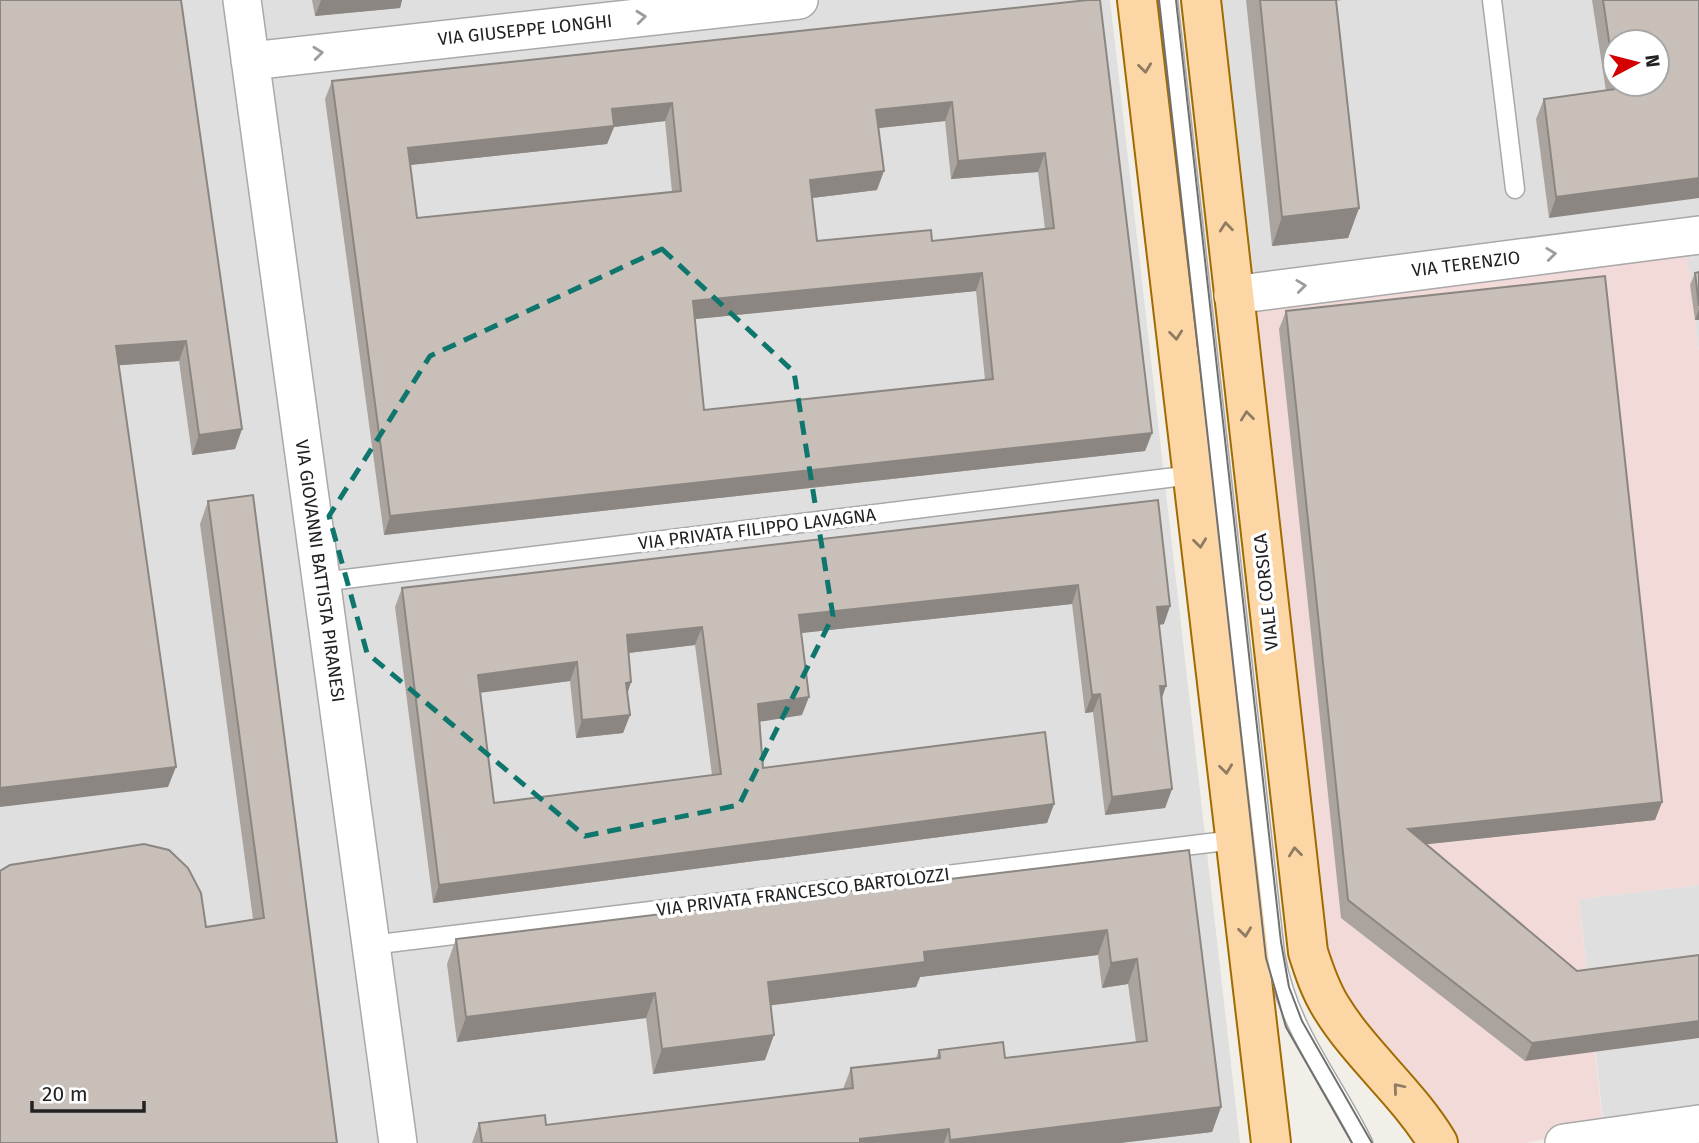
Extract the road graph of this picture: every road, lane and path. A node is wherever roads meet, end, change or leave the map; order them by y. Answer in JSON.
{"nodes":[{"id":1,"x":242,"y":0,"type":"edge"},
{"id":2,"x":799,"y":0,"type":"edge"},
{"id":3,"x":1137,"y":0,"type":"edge"},
{"id":4,"x":1168,"y":0,"type":"edge"},
{"id":5,"x":1201,"y":0,"type":"edge"},
{"id":6,"x":1492,"y":0,"type":"edge"},
{"id":7,"x":250,"y":61,"type":"junction"},
{"id":8,"x":1516,"y":189,"type":"dead end"},
{"id":9,"x":1699,"y":235,"type":"edge"},
{"id":10,"x":1233,"y":295,"type":"junction"},
{"id":11,"x":1192,"y":475,"type":"junction"},
{"id":12,"x":321,"y":582,"type":"junction"},
{"id":13,"x":1234,"y":839,"type":"junction"},
{"id":14,"x":371,"y":945,"type":"junction"},
{"id":15,"x":1699,"y":1125,"type":"edge"},
{"id":16,"x":398,"y":1143,"type":"edge"},
{"id":17,"x":1271,"y":1143,"type":"edge"},
{"id":18,"x":1363,"y":1143,"type":"edge"},
{"id":19,"x":1437,"y":1143,"type":"edge"},
{"id":20,"x":1564,"y":1143,"type":"edge"}],
"edges":[{"from":1,"to":7,"type":"street","name":"VIA GIOVANNI BATTISTA PIRANESI"},
{"from":7,"to":2,"type":"street","name":"VIA GIUSEPPE LONGHI","one_way":true},
{"from":3,"to":11,"type":"main road","one_way":true},
{"from":4,"to":18,"type":"lane","name":"VIALE CORSICA"},
{"from":10,"to":5,"type":"main road","name":"VIALE CORSICA","one_way":true},
{"from":6,"to":8,"type":"lane"},
{"from":7,"to":12,"type":"street","name":"VIA GIOVANNI BATTISTA PIRANESI"},
{"from":10,"to":9,"type":"street","name":"VIA TERENZIO","one_way":true},
{"from":19,"to":10,"type":"main road","name":"VIALE CORSICA","one_way":true},
{"from":11,"to":12,"type":"lane","name":"VIA PRIVATA FILIPPO LAVAGNA"},
{"from":11,"to":13,"type":"main road","one_way":true},
{"from":12,"to":14,"type":"street","name":"VIA GIOVANNI BATTISTA PIRANESI"},
{"from":13,"to":14,"type":"lane","name":"VIA PRIVATA FRANCESCO BARTOLOZZI"},
{"from":13,"to":17,"type":"main road","one_way":true},
{"from":14,"to":16,"type":"street","name":"VIA GIOVANNI BATTISTA PIRANESI"},
{"from":15,"to":20,"type":"street"}]}
